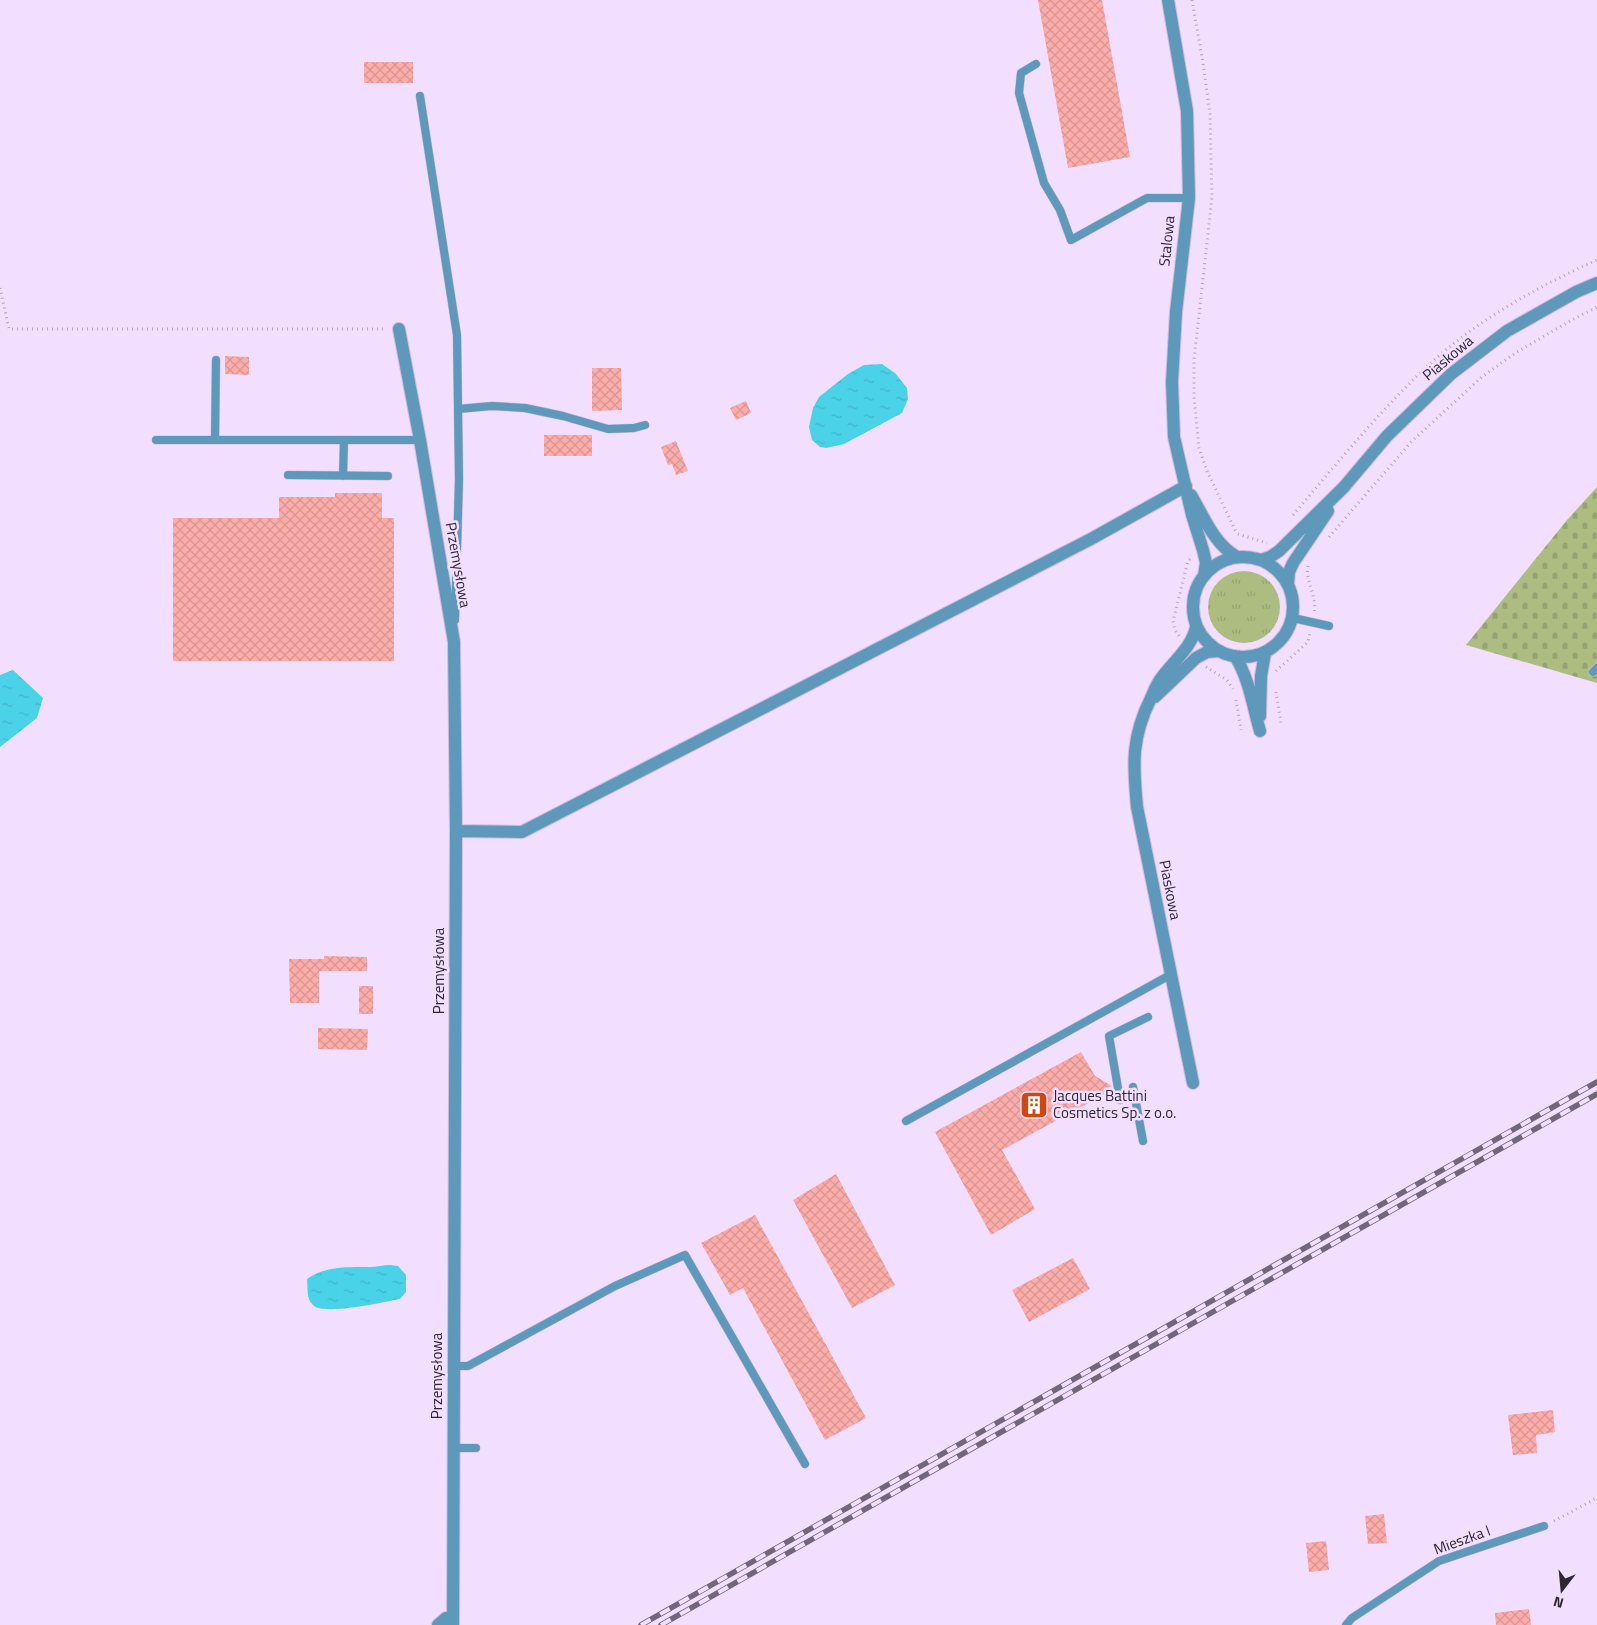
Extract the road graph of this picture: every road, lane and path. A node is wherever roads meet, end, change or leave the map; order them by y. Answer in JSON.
{"nodes":[{"id":1,"x":1168,"y":0,"type":"edge"},
{"id":2,"x":1192,"y":0,"type":"edge"},
{"id":3,"x":1036,"y":64,"type":"dead end"},
{"id":4,"x":420,"y":96,"type":"dead end"},
{"id":5,"x":1188,"y":198,"type":"junction"},
{"id":6,"x":1597,"y":283,"type":"edge"},
{"id":7,"x":0,"y":288,"type":"edge"},
{"id":8,"x":1597,"y":307,"type":"edge"},
{"id":9,"x":400,"y":329,"type":"joint"},
{"id":10,"x":216,"y":360,"type":"dead end"},
{"id":11,"x":458,"y":409,"type":"junction"},
{"id":12,"x":645,"y":425,"type":"dead end"},
{"id":13,"x":156,"y":440,"type":"dead end"},
{"id":14,"x":215,"y":440,"type":"junction"},
{"id":15,"x":344,"y":440,"type":"junction"},
{"id":16,"x":420,"y":440,"type":"junction"},
{"id":17,"x":288,"y":475,"type":"dead end"},
{"id":18,"x":343,"y":476,"type":"junction"},
{"id":19,"x":388,"y":476,"type":"dead end"},
{"id":20,"x":1186,"y":486,"type":"junction"},
{"id":21,"x":1344,"y":487,"type":"junction"},
{"id":22,"x":1237,"y":534,"type":"junction"},
{"id":23,"x":1329,"y":537,"type":"dead end"},
{"id":24,"x":1219,"y":543,"type":"junction"},
{"id":25,"x":1269,"y":544,"type":"dead end"},
{"id":26,"x":1203,"y":550,"type":"junction"},
{"id":27,"x":1237,"y":557,"type":"junction"},
{"id":28,"x":1261,"y":560,"type":"junction"},
{"id":29,"x":1310,"y":560,"type":"dead end"},
{"id":30,"x":1307,"y":574,"type":"dead end"},
{"id":31,"x":1204,"y":576,"type":"junction"},
{"id":32,"x":1288,"y":584,"type":"junction"},
{"id":33,"x":1293,"y":618,"type":"junction"},
{"id":34,"x":1196,"y":626,"type":"junction"},
{"id":35,"x":1329,"y":626,"type":"dead end"},
{"id":36,"x":454,"y":642,"type":"junction"},
{"id":37,"x":1187,"y":647,"type":"junction"},
{"id":38,"x":1219,"y":651,"type":"junction"},
{"id":39,"x":1265,"y":653,"type":"junction"},
{"id":40,"x":1235,"y":656,"type":"junction"},
{"id":41,"x":1196,"y":658,"type":"junction"},
{"id":42,"x":1275,"y":684,"type":"dead end"},
{"id":43,"x":1148,"y":704,"type":"junction"},
{"id":44,"x":1281,"y":723,"type":"dead end"},
{"id":45,"x":1240,"y":730,"type":"dead end"},
{"id":46,"x":456,"y":831,"type":"junction"},
{"id":47,"x":1170,"y":975,"type":"junction"},
{"id":48,"x":1148,"y":1017,"type":"dead end"},
{"id":49,"x":1193,"y":1083,"type":"dead end"},
{"id":50,"x":1134,"y":1087,"type":"dead end"},
{"id":51,"x":1120,"y":1100,"type":"dead end"},
{"id":52,"x":906,"y":1121,"type":"dead end"},
{"id":53,"x":1143,"y":1142,"type":"dead end"},
{"id":54,"x":453,"y":1366,"type":"junction"},
{"id":55,"x":453,"y":1448,"type":"junction"},
{"id":56,"x":476,"y":1448,"type":"dead end"},
{"id":57,"x":805,"y":1464,"type":"dead end"},
{"id":58,"x":1597,"y":1498,"type":"edge"},
{"id":59,"x":1544,"y":1526,"type":"joint"},
{"id":60,"x":453,"y":1621,"type":"edge"},
{"id":61,"x":438,"y":1625,"type":"edge"},
{"id":62,"x":1346,"y":1625,"type":"edge"}],
"edges":[{"from":1,"to":5,"type":"street","name":"Stalowa"},
{"from":2,"to":22,"type":"path"},
{"from":3,"to":5,"type":"lane"},
{"from":4,"to":11,"type":"lane"},
{"from":5,"to":20,"type":"street","name":"Stalowa"},
{"from":6,"to":21,"type":"street","name":"Piaskowa"},
{"from":7,"to":9,"type":"path"},
{"from":8,"to":23,"type":"path"},
{"from":9,"to":16,"type":"street","name":"Przemysłowa"},
{"from":10,"to":14,"type":"lane"},
{"from":11,"to":12,"type":"lane"},
{"from":11,"to":36,"type":"lane"},
{"from":13,"to":14,"type":"lane"},
{"from":14,"to":15,"type":"lane"},
{"from":15,"to":16,"type":"lane"},
{"from":15,"to":18,"type":"lane"},
{"from":16,"to":36,"type":"street","name":"Przemysłowa"},
{"from":17,"to":18,"type":"lane"},
{"from":18,"to":19,"type":"lane"},
{"from":20,"to":24,"type":"street","name":"Stalowa"},
{"from":20,"to":26,"type":"street","name":"Stalowa"},
{"from":20,"to":46,"type":"street"},
{"from":21,"to":28,"type":"street","name":"Piaskowa"},
{"from":21,"to":32,"type":"street","name":"Piaskowa"},
{"from":22,"to":24,"type":"path"},
{"from":22,"to":25,"type":"path"},
{"from":24,"to":27,"type":"street","name":"Stalowa"},
{"from":26,"to":31,"type":"street","name":"Stalowa"},
{"from":26,"to":37,"type":"path"},
{"from":27,"to":28,"type":"street"},
{"from":27,"to":31,"type":"street"},
{"from":28,"to":32,"type":"street"},
{"from":29,"to":30,"type":"path"},
{"from":31,"to":34,"type":"street","name":"Piaskowa"},
{"from":32,"to":33,"type":"street","name":"Piaskowa"},
{"from":33,"to":35,"type":"lane"},
{"from":33,"to":39,"type":"street"},
{"from":34,"to":37,"type":"street","name":"Piaskowa"},
{"from":34,"to":38,"type":"street"},
{"from":36,"to":46,"type":"street","name":"Przemysłowa"},
{"from":37,"to":43,"type":"street","name":"Piaskowa"},
{"from":38,"to":40,"type":"street"},
{"from":38,"to":41,"type":"street","name":"Piaskowa"},
{"from":39,"to":40,"type":"street"},
{"from":39,"to":40,"type":"street"},
{"from":41,"to":43,"type":"street","name":"Piaskowa"},
{"from":41,"to":45,"type":"path"},
{"from":42,"to":44,"type":"path"},
{"from":43,"to":47,"type":"street","name":"Piaskowa"},
{"from":46,"to":54,"type":"street","name":"Przemysłowa"},
{"from":47,"to":49,"type":"street","name":"Piaskowa"},
{"from":47,"to":52,"type":"lane"},
{"from":48,"to":51,"type":"lane"},
{"from":50,"to":53,"type":"lane"},
{"from":54,"to":55,"type":"street","name":"Przemysłowa"},
{"from":54,"to":57,"type":"lane"},
{"from":55,"to":56,"type":"lane"},
{"from":55,"to":60,"type":"street","name":"Przemysłowa"},
{"from":58,"to":59,"type":"path"},
{"from":59,"to":62,"type":"lane","name":"Mieszka I"},
{"from":60,"to":61,"type":"street"}]}
